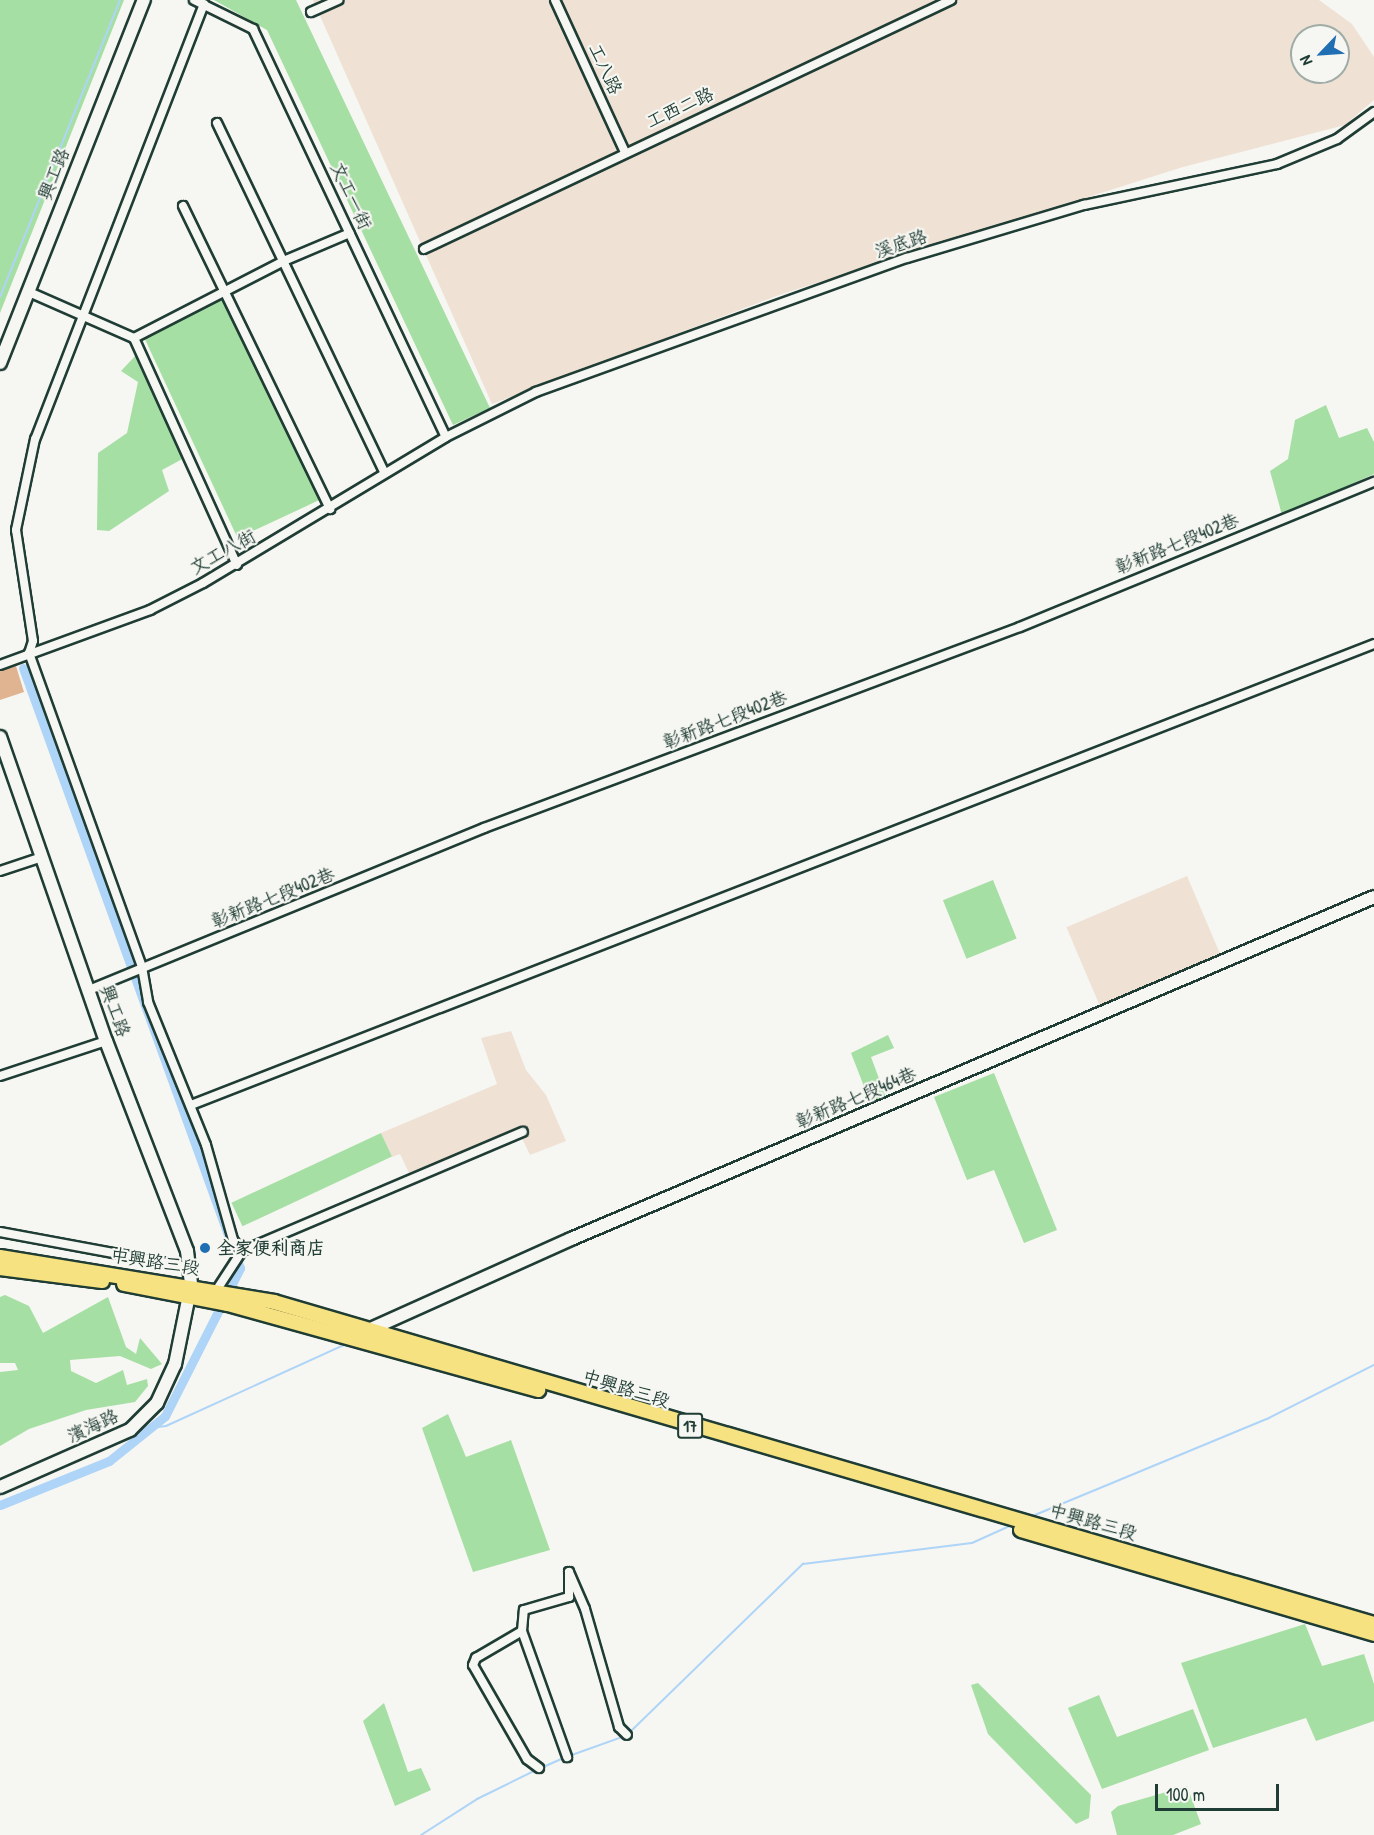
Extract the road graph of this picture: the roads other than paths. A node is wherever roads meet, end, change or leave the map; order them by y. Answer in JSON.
{"nodes":[{"id":1,"x":144,"y":0,"type":"edge"},
{"id":2,"x":194,"y":0,"type":"edge"},
{"id":3,"x":338,"y":0,"type":"edge"},
{"id":4,"x":555,"y":0,"type":"edge"},
{"id":5,"x":951,"y":0,"type":"edge"},
{"id":6,"x":204,"y":4,"type":"junction"},
{"id":7,"x":311,"y":12,"type":"dead end"},
{"id":8,"x":1374,"y":112,"type":"edge"},
{"id":9,"x":217,"y":123,"type":"dead end"},
{"id":10,"x":625,"y":152,"type":"junction"},
{"id":11,"x":183,"y":206,"type":"dead end"},
{"id":12,"x":350,"y":233,"type":"junction"},
{"id":13,"x":424,"y":249,"type":"dead end"},
{"id":14,"x":286,"y":260,"type":"junction"},
{"id":15,"x":226,"y":290,"type":"junction"},
{"id":16,"x":29,"y":292,"type":"junction"},
{"id":17,"x":85,"y":314,"type":"junction"},
{"id":18,"x":134,"y":338,"type":"junction"},
{"id":19,"x":0,"y":363,"type":"edge"},
{"id":20,"x":446,"y":437,"type":"junction"},
{"id":21,"x":385,"y":473,"type":"junction"},
{"id":22,"x":1374,"y":482,"type":"edge"},
{"id":23,"x":330,"y":509,"type":"junction"},
{"id":24,"x":237,"y":565,"type":"junction"},
{"id":25,"x":1374,"y":644,"type":"edge"},
{"id":26,"x":29,"y":653,"type":"junction"},
{"id":27,"x":0,"y":665,"type":"edge"},
{"id":28,"x":0,"y":737,"type":"edge"},
{"id":29,"x":42,"y":857,"type":"junction"},
{"id":30,"x":0,"y":871,"type":"edge"},
{"id":31,"x":1374,"y":897,"type":"edge"},
{"id":32,"x":142,"y":967,"type":"junction"},
{"id":33,"x":89,"y":990,"type":"junction"},
{"id":34,"x":106,"y":1041,"type":"junction"},
{"id":35,"x":0,"y":1076,"type":"edge"},
{"id":36,"x":190,"y":1105,"type":"junction"},
{"id":37,"x":523,"y":1132,"type":"dead end"},
{"id":38,"x":0,"y":1232,"type":"edge"},
{"id":39,"x":240,"y":1253,"type":"junction"},
{"id":40,"x":0,"y":1257,"type":"edge"},
{"id":41,"x":189,"y":1267,"type":"junction"},
{"id":42,"x":0,"y":1268,"type":"edge"},
{"id":43,"x":216,"y":1290,"type":"junction"},
{"id":44,"x":190,"y":1291,"type":"junction"},
{"id":45,"x":371,"y":1329,"type":"junction"},
{"id":46,"x":353,"y":1337,"type":"junction"},
{"id":47,"x":0,"y":1487,"type":"edge"},
{"id":48,"x":1374,"y":1624,"type":"edge"},
{"id":49,"x":522,"y":1631,"type":"junction"},
{"id":50,"x":1374,"y":1634,"type":"edge"},
{"id":51,"x":627,"y":1735,"type":"dead end"},
{"id":52,"x":567,"y":1757,"type":"dead end"},
{"id":53,"x":540,"y":1768,"type":"dead end"}],
"edges":[{"from":1,"to":16,"type":"street","name":"興工路"},
{"from":2,"to":6,"type":"street","name":"文工一街"},
{"from":3,"to":7,"type":"street"},
{"from":4,"to":10,"type":"street","name":"工八路"},
{"from":5,"to":10,"type":"street","name":"工西二路"},
{"from":6,"to":12,"type":"street","name":"文工一街"},
{"from":6,"to":17,"type":"street"},
{"from":8,"to":20,"type":"street","name":"溪底路"},
{"from":9,"to":14,"type":"street"},
{"from":10,"to":13,"type":"street","name":"工西二路"},
{"from":11,"to":15,"type":"street"},
{"from":12,"to":14,"type":"street"},
{"from":12,"to":20,"type":"street","name":"文工一街"},
{"from":14,"to":15,"type":"street"},
{"from":14,"to":21,"type":"street"},
{"from":15,"to":18,"type":"street"},
{"from":15,"to":23,"type":"street"},
{"from":16,"to":17,"type":"street"},
{"from":16,"to":19,"type":"street","name":"興工路"},
{"from":17,"to":18,"type":"street"},
{"from":17,"to":26,"type":"street"},
{"from":18,"to":24,"type":"street"},
{"from":20,"to":21,"type":"street","name":"文工八街"},
{"from":21,"to":23,"type":"street","name":"文工八街"},
{"from":22,"to":32,"type":"street","name":"彰新路七段402巷"},
{"from":23,"to":24,"type":"street","name":"文工八街"},
{"from":24,"to":26,"type":"street","name":"文工八街"},
{"from":25,"to":36,"type":"street"},
{"from":26,"to":27,"type":"street","name":"文工八街"},
{"from":26,"to":32,"type":"street"},
{"from":28,"to":29,"type":"street","name":"興工路"},
{"from":29,"to":30,"type":"street"},
{"from":29,"to":33,"type":"street","name":"興工路"},
{"from":31,"to":45,"type":"street","name":"彰新路七段464巷"},
{"from":32,"to":33,"type":"street","name":"彰新路七段402巷"},
{"from":32,"to":36,"type":"street"},
{"from":33,"to":34,"type":"street","name":"興工路"},
{"from":34,"to":35,"type":"street"},
{"from":34,"to":41,"type":"street","name":"興工路"},
{"from":36,"to":39,"type":"street"},
{"from":37,"to":39,"type":"street"},
{"from":38,"to":41,"type":"street"},
{"from":39,"to":43,"type":"street"},
{"from":40,"to":44,"type":"main road","name":"中興路三段","number":"17"},
{"from":41,"to":44,"type":"street","name":"興工路"},
{"from":42,"to":44,"type":"main road","name":"中興路三段","number":"17"},
{"from":43,"to":44,"type":"main road","name":"中興路三段","number":"17"},
{"from":43,"to":45,"type":"main road","name":"中興路三段","number":"17"},
{"from":43,"to":46,"type":"main road","name":"中興路三段","number":"17"},
{"from":44,"to":47,"type":"street","name":"濱海路"},
{"from":45,"to":46,"type":"street","name":"彰新路七段464巷"},
{"from":45,"to":48,"type":"main road","name":"中興路三段","number":"17"},
{"from":46,"to":50,"type":"main road","name":"中興路三段","number":"17"},
{"from":49,"to":51,"type":"street"},
{"from":49,"to":52,"type":"street"},
{"from":49,"to":53,"type":"street"}]}
